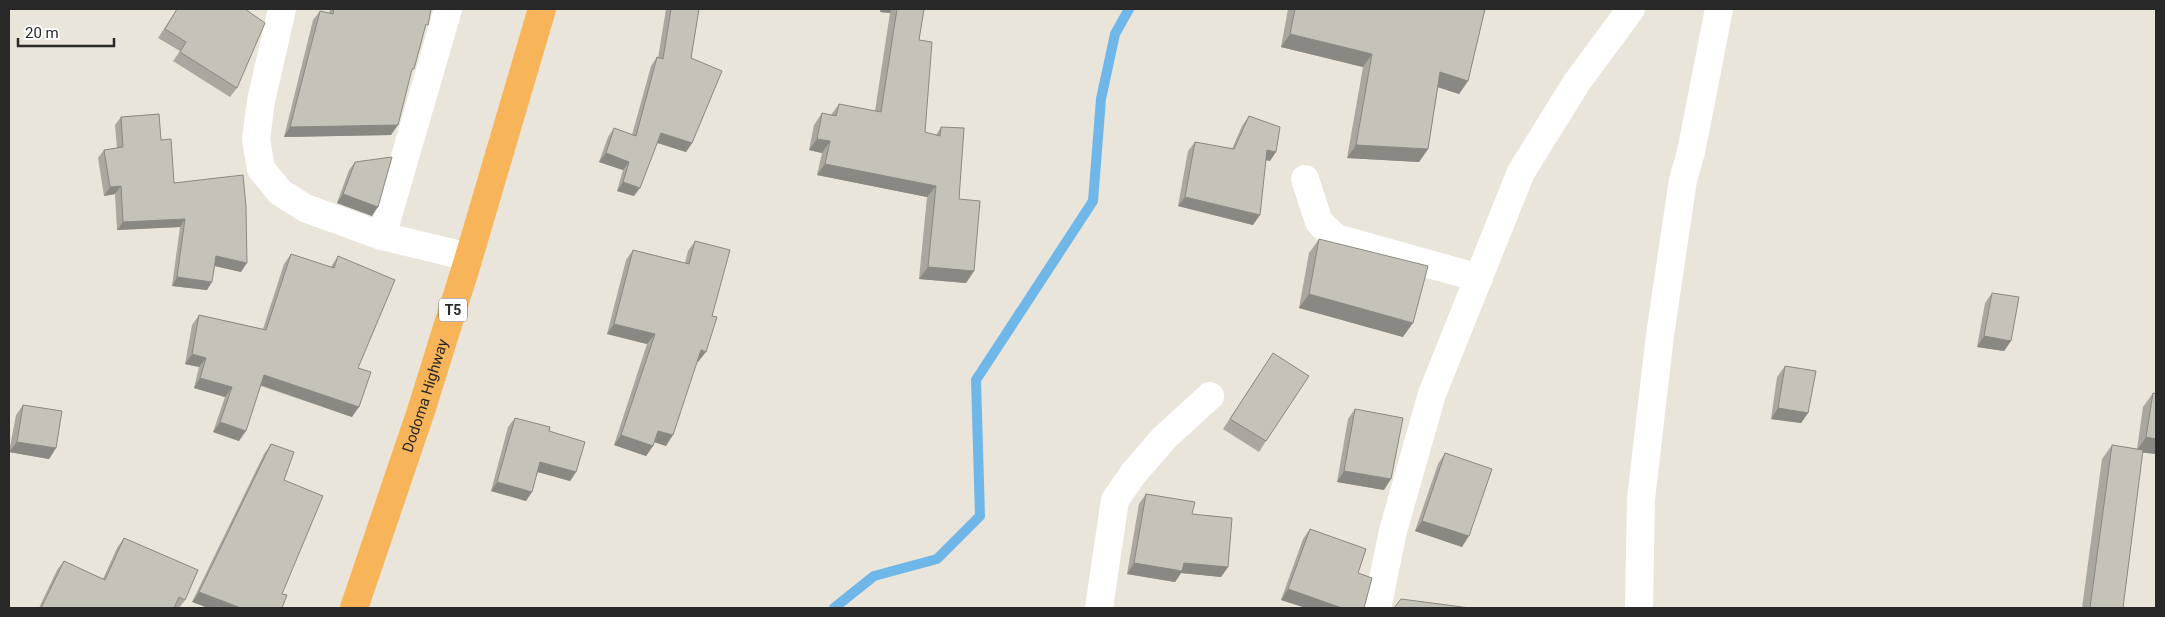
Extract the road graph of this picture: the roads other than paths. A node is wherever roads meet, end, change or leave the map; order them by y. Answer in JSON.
{"nodes":[{"id":1,"x":282,"y":9,"type":"edge"},
{"id":2,"x":448,"y":9,"type":"edge"},
{"id":3,"x":542,"y":9,"type":"edge"},
{"id":4,"x":1630,"y":9,"type":"edge"},
{"id":5,"x":1719,"y":9,"type":"edge"},
{"id":6,"x":1305,"y":179,"type":"dead end"},
{"id":7,"x":382,"y":236,"type":"junction"},
{"id":8,"x":469,"y":257,"type":"junction"},
{"id":9,"x":1479,"y":278,"type":"junction"},
{"id":10,"x":1210,"y":396,"type":"dead end"},
{"id":11,"x":354,"y":608,"type":"edge"},
{"id":12,"x":1099,"y":608,"type":"edge"},
{"id":13,"x":1377,"y":608,"type":"edge"},
{"id":14,"x":1639,"y":608,"type":"edge"}],
"edges":[{"from":1,"to":7,"type":"street"},
{"from":2,"to":7,"type":"street"},
{"from":3,"to":8,"type":"highway","name":"Dodoma Highway","number":"T5"},
{"from":4,"to":9,"type":"street"},
{"from":5,"to":14,"type":"street"},
{"from":6,"to":9,"type":"street"},
{"from":7,"to":8,"type":"street"},
{"from":8,"to":11,"type":"highway","name":"Dodoma Highway","number":"T5"},
{"from":9,"to":13,"type":"street"},
{"from":10,"to":12,"type":"street"}]}
